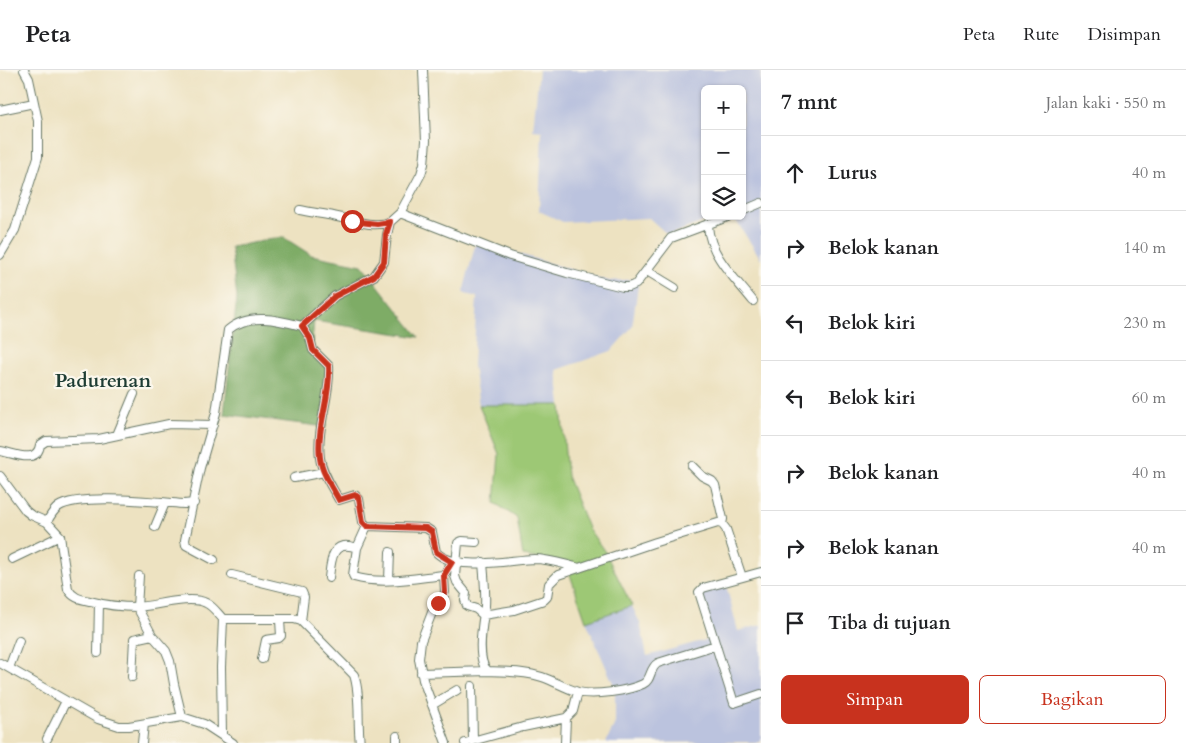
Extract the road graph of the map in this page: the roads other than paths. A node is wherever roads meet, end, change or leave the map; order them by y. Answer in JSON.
{"nodes":[{"id":1,"x":24,"y":70,"type":"edge"},
{"id":2,"x":423,"y":70,"type":"edge"},
{"id":3,"x":34,"y":103,"type":"junction"},
{"id":4,"x":0,"y":110,"type":"edge"},
{"id":5,"x":761,"y":203,"type":"edge"},
{"id":6,"x":746,"y":209,"type":"edge"},
{"id":7,"x":300,"y":210,"type":"dead end"},
{"id":8,"x":400,"y":213,"type":"junction"},
{"id":9,"x":721,"y":220,"type":"edge"},
{"id":10,"x":390,"y":222,"type":"junction"},
{"id":11,"x":708,"y":226,"type":"junction"},
{"id":12,"x":0,"y":255,"type":"edge"},
{"id":13,"x":647,"y":271,"type":"junction"},
{"id":14,"x":675,"y":288,"type":"dead end"},
{"id":15,"x":754,"y":301,"type":"dead end"},
{"id":16,"x":302,"y":326,"type":"junction"},
{"id":17,"x":134,"y":394,"type":"dead end"},
{"id":18,"x":213,"y":425,"type":"junction"},
{"id":19,"x":117,"y":435,"type":"junction"},
{"id":20,"x":0,"y":451,"type":"edge"},
{"id":21,"x":692,"y":466,"type":"dead end"},
{"id":22,"x":324,"y":472,"type":"junction"},
{"id":23,"x":0,"y":476,"type":"edge"},
{"id":24,"x":294,"y":478,"type":"dead end"},
{"id":25,"x":164,"y":503,"type":"junction"},
{"id":26,"x":194,"y":503,"type":"junction"},
{"id":27,"x":47,"y":522,"type":"junction"},
{"id":28,"x":722,"y":524,"type":"junction"},
{"id":29,"x":367,"y":526,"type":"junction"},
{"id":30,"x":155,"y":527,"type":"dead end"},
{"id":31,"x":60,"y":536,"type":"junction"},
{"id":32,"x":476,"y":542,"type":"dead end"},
{"id":33,"x":357,"y":548,"type":"junction"},
{"id":34,"x":390,"y":552,"type":"dead end"},
{"id":35,"x":12,"y":559,"type":"dead end"},
{"id":36,"x":214,"y":560,"type":"dead end"},
{"id":37,"x":454,"y":562,"type":"junction"},
{"id":38,"x":483,"y":562,"type":"junction"},
{"id":39,"x":576,"y":567,"type":"junction"},
{"id":40,"x":761,"y":572,"type":"edge"},
{"id":41,"x":232,"y":575,"type":"dead end"},
{"id":42,"x":444,"y":575,"type":"junction"},
{"id":43,"x":139,"y":576,"type":"dead end"},
{"id":44,"x":742,"y":577,"type":"junction"},
{"id":45,"x":329,"y":578,"type":"dead end"},
{"id":46,"x":388,"y":580,"type":"junction"},
{"id":47,"x":99,"y":603,"type":"junction"},
{"id":48,"x":137,"y":607,"type":"junction"},
{"id":49,"x":483,"y":615,"type":"junction"},
{"id":50,"x":223,"y":619,"type":"junction"},
{"id":51,"x":280,"y":620,"type":"junction"},
{"id":52,"x":301,"y":621,"type":"junction"},
{"id":53,"x":152,"y":635,"type":"junction"},
{"id":54,"x":19,"y":641,"type":"dead end"},
{"id":55,"x":716,"y":645,"type":"junction"},
{"id":56,"x":98,"y":653,"type":"dead end"},
{"id":57,"x":262,"y":659,"type":"dead end"},
{"id":58,"x":0,"y":663,"type":"edge"},
{"id":59,"x":9,"y":668,"type":"junction"},
{"id":60,"x":488,"y":671,"type":"junction"},
{"id":61,"x":421,"y":674,"type":"junction"},
{"id":62,"x":132,"y":677,"type":"dead end"},
{"id":63,"x":472,"y":686,"type":"dead end"},
{"id":64,"x":457,"y":690,"type":"dead end"},
{"id":65,"x":578,"y":692,"type":"junction"},
{"id":66,"x":761,"y":694,"type":"edge"},
{"id":67,"x":66,"y":701,"type":"junction"},
{"id":68,"x":432,"y":705,"type":"junction"},
{"id":69,"x":182,"y":718,"type":"junction"},
{"id":70,"x":566,"y":718,"type":"junction"},
{"id":71,"x":144,"y":724,"type":"junction"},
{"id":72,"x":222,"y":735,"type":"junction"},
{"id":73,"x":47,"y":739,"type":"dead end"},
{"id":74,"x":469,"y":742,"type":"edge"},
{"id":75,"x":142,"y":743,"type":"edge"},
{"id":76,"x":233,"y":743,"type":"edge"},
{"id":77,"x":360,"y":743,"type":"edge"},
{"id":78,"x":446,"y":743,"type":"edge"},
{"id":79,"x":565,"y":743,"type":"edge"}],
"edges":[{"from":1,"to":3,"type":"street"},
{"from":2,"to":8,"type":"street"},
{"from":3,"to":4,"type":"street"},
{"from":3,"to":12,"type":"street"},
{"from":5,"to":6,"type":"street"},
{"from":7,"to":10,"type":"street"},
{"from":8,"to":10,"type":"street"},
{"from":8,"to":13,"type":"street"},
{"from":9,"to":11,"type":"street"},
{"from":10,"to":16,"type":"street"},
{"from":11,"to":13,"type":"street"},
{"from":11,"to":15,"type":"street"},
{"from":13,"to":14,"type":"street"},
{"from":16,"to":18,"type":"street"},
{"from":16,"to":22,"type":"street"},
{"from":17,"to":19,"type":"street"},
{"from":18,"to":19,"type":"street"},
{"from":18,"to":26,"type":"street"},
{"from":19,"to":20,"type":"street"},
{"from":21,"to":28,"type":"street"},
{"from":22,"to":24,"type":"street"},
{"from":22,"to":29,"type":"street"},
{"from":23,"to":27,"type":"street"},
{"from":25,"to":26,"type":"street"},
{"from":25,"to":27,"type":"street"},
{"from":25,"to":30,"type":"street"},
{"from":26,"to":36,"type":"street"},
{"from":27,"to":31,"type":"street"},
{"from":28,"to":39,"type":"street"},
{"from":28,"to":44,"type":"street"},
{"from":29,"to":33,"type":"street"},
{"from":29,"to":37,"type":"street"},
{"from":31,"to":35,"type":"street"},
{"from":31,"to":47,"type":"street"},
{"from":32,"to":37,"type":"street"},
{"from":33,"to":45,"type":"street"},
{"from":33,"to":46,"type":"street"},
{"from":34,"to":46,"type":"street"},
{"from":37,"to":38,"type":"street"},
{"from":37,"to":42,"type":"street"},
{"from":37,"to":49,"type":"street"},
{"from":38,"to":39,"type":"street"},
{"from":38,"to":49,"type":"street"},
{"from":39,"to":49,"type":"street"},
{"from":40,"to":44,"type":"street"},
{"from":41,"to":52,"type":"street"},
{"from":42,"to":46,"type":"street"},
{"from":42,"to":61,"type":"street"},
{"from":43,"to":48,"type":"street"},
{"from":44,"to":55,"type":"street"},
{"from":47,"to":48,"type":"street"},
{"from":47,"to":56,"type":"street"},
{"from":48,"to":50,"type":"street"},
{"from":48,"to":53,"type":"street"},
{"from":49,"to":60,"type":"street"},
{"from":50,"to":51,"type":"street"},
{"from":50,"to":72,"type":"street"},
{"from":51,"to":52,"type":"street"},
{"from":51,"to":57,"type":"street"},
{"from":52,"to":77,"type":"street"},
{"from":53,"to":62,"type":"street"},
{"from":53,"to":69,"type":"street"},
{"from":54,"to":59,"type":"street"},
{"from":55,"to":65,"type":"street"},
{"from":55,"to":66,"type":"street"},
{"from":58,"to":59,"type":"street"},
{"from":59,"to":67,"type":"street"},
{"from":60,"to":61,"type":"street"},
{"from":60,"to":65,"type":"street"},
{"from":61,"to":68,"type":"street"},
{"from":63,"to":74,"type":"street"},
{"from":64,"to":68,"type":"street"},
{"from":65,"to":70,"type":"street"},
{"from":67,"to":71,"type":"street"},
{"from":67,"to":73,"type":"street"},
{"from":68,"to":78,"type":"street"},
{"from":69,"to":71,"type":"street"},
{"from":69,"to":72,"type":"street"},
{"from":70,"to":74,"type":"street"},
{"from":70,"to":79,"type":"street"},
{"from":71,"to":75,"type":"street"},
{"from":72,"to":76,"type":"street"}]}
